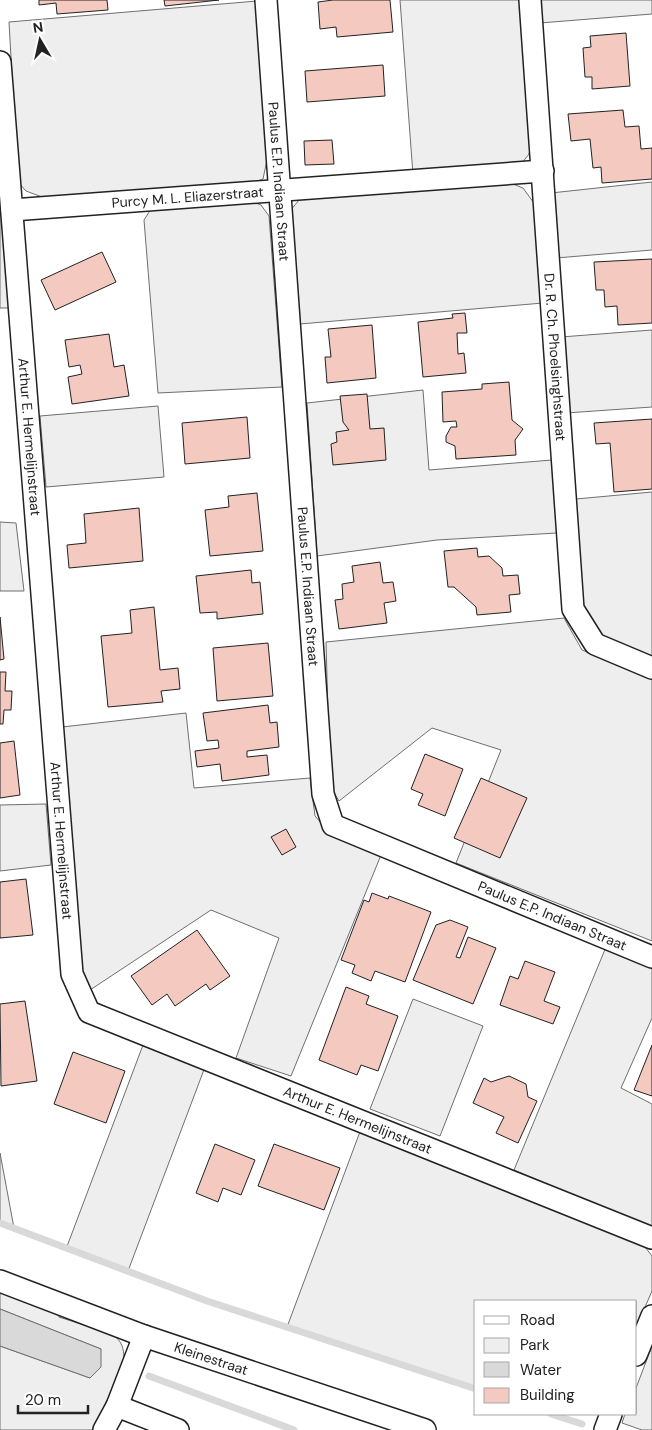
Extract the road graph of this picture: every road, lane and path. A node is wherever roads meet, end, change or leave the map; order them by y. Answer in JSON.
{"nodes":[{"id":1,"x":266,"y":0,"type":"edge"},
{"id":2,"x":530,"y":0,"type":"edge"},
{"id":3,"x":0,"y":62,"type":"edge"},
{"id":4,"x":543,"y":171,"type":"junction"},
{"id":5,"x":281,"y":191,"type":"junction"},
{"id":6,"x":12,"y":210,"type":"junction"},
{"id":7,"x":652,"y":668,"type":"edge"},
{"id":8,"x":652,"y":957,"type":"edge"},
{"id":9,"x":652,"y":1238,"type":"edge"},
{"id":10,"x":0,"y":1281,"type":"edge"},
{"id":11,"x":652,"y":1316,"type":"edge"},
{"id":12,"x":144,"y":1336,"type":"junction"},
{"id":13,"x":637,"y":1353,"type":"edge"},
{"id":14,"x":117,"y":1406,"type":"junction"},
{"id":15,"x":611,"y":1415,"type":"edge"},
{"id":16,"x":104,"y":1430,"type":"edge"},
{"id":17,"x":178,"y":1430,"type":"edge"},
{"id":18,"x":426,"y":1430,"type":"edge"},
{"id":19,"x":605,"y":1430,"type":"edge"}],
"edges":[{"from":1,"to":5,"type":"street","name":"Paulus E.P. Indiaan Straat"},
{"from":2,"to":4,"type":"street","name":"Dr. R. Ch. Phoelsinghstraat"},
{"from":3,"to":6,"type":"street","name":"Arthur E. Hermelijnstraat"},
{"from":4,"to":5,"type":"street","name":"Purcy M. L. Eliazerstraat"},
{"from":4,"to":7,"type":"street","name":"Dr. R. Ch. Phoelsinghstraat"},
{"from":5,"to":6,"type":"street","name":"Purcy M. L. Eliazerstraat"},
{"from":5,"to":8,"type":"street","name":"Paulus E.P. Indiaan Straat"},
{"from":6,"to":9,"type":"street","name":"Arthur E. Hermelijnstraat"},
{"from":10,"to":12,"type":"street","name":"Kleinestraat"},
{"from":11,"to":13,"type":"street"},
{"from":12,"to":14,"type":"street"},
{"from":12,"to":18,"type":"street","name":"Kleinestraat"},
{"from":14,"to":16,"type":"street"},
{"from":14,"to":17,"type":"street"},
{"from":15,"to":19,"type":"street"}]}
